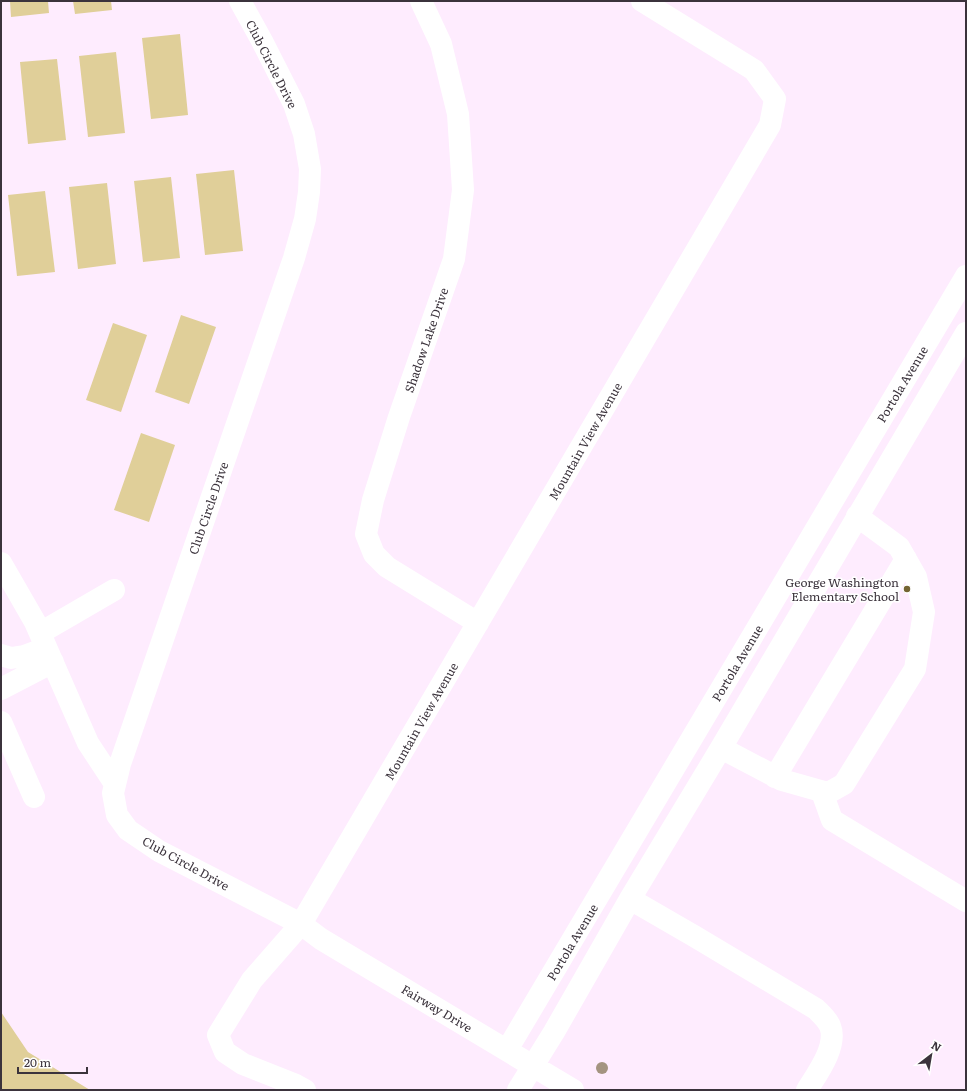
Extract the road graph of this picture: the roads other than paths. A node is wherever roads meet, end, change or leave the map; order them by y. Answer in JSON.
{"nodes":[{"id":1,"x":240,"y":1,"type":"edge"},
{"id":2,"x":421,"y":1,"type":"edge"},
{"id":3,"x":642,"y":1,"type":"edge"},
{"id":4,"x":966,"y":276,"type":"edge"},
{"id":5,"x":963,"y":343,"type":"edge"},
{"id":6,"x":857,"y":516,"type":"junction"},
{"id":7,"x":906,"y":560,"type":"junction"},
{"id":8,"x":1,"y":563,"type":"edge"},
{"id":9,"x":114,"y":590,"type":"dead end"},
{"id":10,"x":478,"y":624,"type":"junction"},
{"id":11,"x":46,"y":648,"type":"junction"},
{"id":12,"x":1,"y":655,"type":"edge"},
{"id":13,"x":1,"y":688,"type":"edge"},
{"id":14,"x":1,"y":722,"type":"edge"},
{"id":15,"x":722,"y":748,"type":"junction"},
{"id":16,"x":775,"y":777,"type":"junction"},
{"id":17,"x":115,"y":784,"type":"junction"},
{"id":18,"x":822,"y":792,"type":"junction"},
{"id":19,"x":34,"y":797,"type":"dead end"},
{"id":20,"x":630,"y":899,"type":"junction"},
{"id":21,"x":966,"y":901,"type":"edge"},
{"id":22,"x":301,"y":924,"type":"junction"},
{"id":23,"x":507,"y":1050,"type":"junction"},
{"id":24,"x":533,"y":1066,"type":"junction"},
{"id":25,"x":305,"y":1090,"type":"edge"},
{"id":26,"x":518,"y":1090,"type":"edge"},
{"id":27,"x":574,"y":1090,"type":"edge"},
{"id":28,"x":807,"y":1090,"type":"edge"}],
"edges":[{"from":1,"to":17,"type":"street","name":"Club Circle Drive"},
{"from":2,"to":10,"type":"street","name":"Shadow Lake Drive"},
{"from":3,"to":10,"type":"street","name":"Mountain View Avenue"},
{"from":4,"to":23,"type":"street","name":"Portola Avenue"},
{"from":5,"to":6,"type":"street"},
{"from":6,"to":7,"type":"street"},
{"from":6,"to":15,"type":"street"},
{"from":7,"to":16,"type":"street"},
{"from":7,"to":18,"type":"street"},
{"from":8,"to":11,"type":"street"},
{"from":9,"to":11,"type":"street"},
{"from":10,"to":22,"type":"street","name":"Mountain View Avenue"},
{"from":11,"to":12,"type":"street"},
{"from":11,"to":13,"type":"street"},
{"from":11,"to":17,"type":"street"},
{"from":14,"to":19,"type":"street"},
{"from":15,"to":16,"type":"street"},
{"from":15,"to":20,"type":"street"},
{"from":16,"to":18,"type":"street"},
{"from":17,"to":22,"type":"street","name":"Club Circle Drive"},
{"from":18,"to":21,"type":"street"},
{"from":20,"to":24,"type":"street"},
{"from":20,"to":28,"type":"street"},
{"from":22,"to":23,"type":"street","name":"Fairway Drive"},
{"from":22,"to":25,"type":"street","name":"Mountain View Avenue"},
{"from":23,"to":24,"type":"street","name":"Fairway Drive"},
{"from":24,"to":26,"type":"street"},
{"from":24,"to":27,"type":"street","name":"Fairway Drive"}]}
